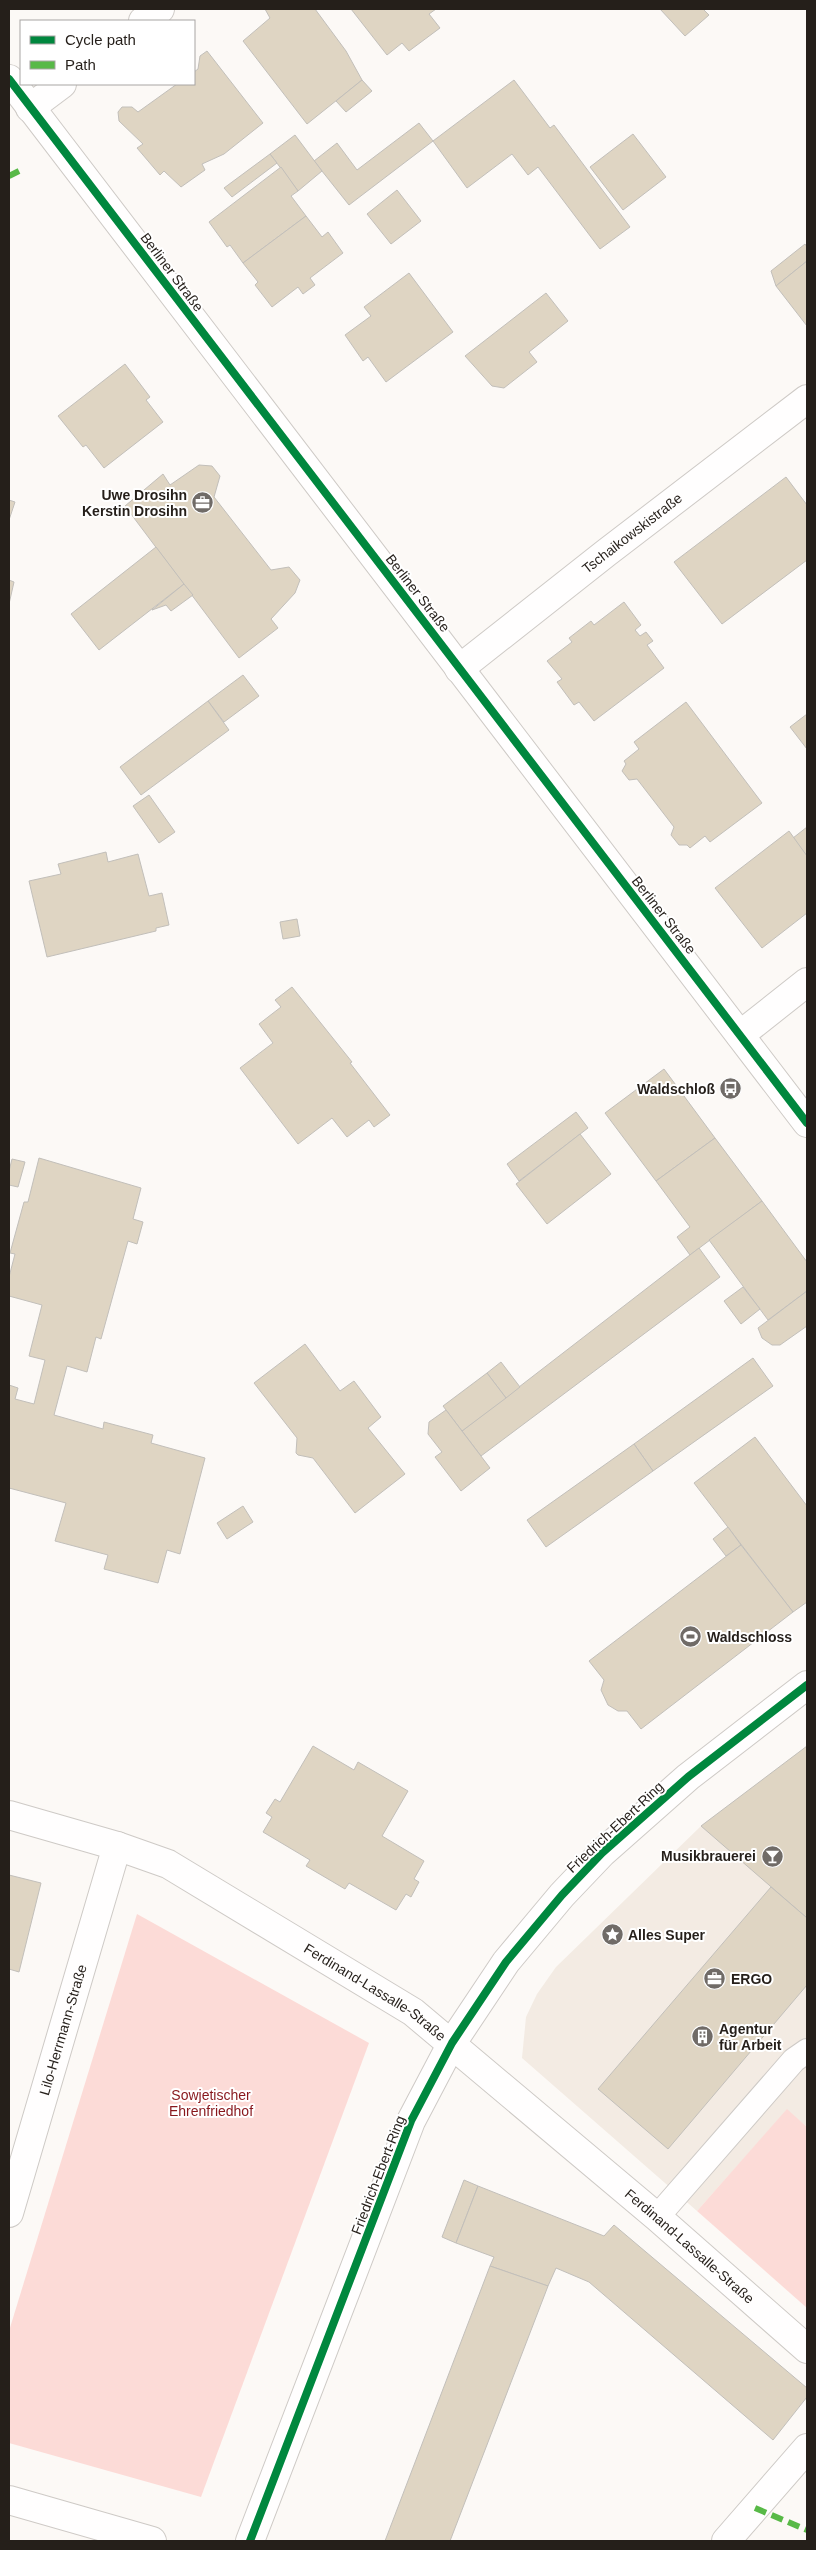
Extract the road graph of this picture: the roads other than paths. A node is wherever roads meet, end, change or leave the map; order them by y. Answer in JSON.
{"nodes":[{"id":1,"x":160,"y":9,"type":"edge"},
{"id":2,"x":144,"y":20,"type":"edge"},
{"id":3,"x":9,"y":79,"type":"edge"},
{"id":4,"x":61,"y":85,"type":"edge"},
{"id":5,"x":30,"y":108,"type":"junction"},
{"id":6,"x":807,"y":400,"type":"edge"},
{"id":7,"x":459,"y":669,"type":"junction"},
{"id":8,"x":807,"y":982,"type":"edge"},
{"id":9,"x":740,"y":1035,"type":"junction"},
{"id":10,"x":807,"y":1123,"type":"edge"},
{"id":11,"x":807,"y":1685,"type":"edge"},
{"id":12,"x":9,"y":1815,"type":"edge"},
{"id":13,"x":117,"y":1846,"type":"junction"},
{"id":14,"x":452,"y":2043,"type":"junction"},
{"id":15,"x":807,"y":2051,"type":"edge"},
{"id":16,"x":9,"y":2213,"type":"edge"},
{"id":17,"x":657,"y":2217,"type":"junction"},
{"id":18,"x":807,"y":2349,"type":"edge"},
{"id":19,"x":807,"y":2448,"type":"edge"},
{"id":20,"x":9,"y":2500,"type":"edge"},
{"id":21,"x":152,"y":2541,"type":"edge"},
{"id":22,"x":250,"y":2541,"type":"edge"},
{"id":23,"x":726,"y":2541,"type":"edge"}],
"edges":[{"from":1,"to":2,"type":"street"},
{"from":3,"to":5,"type":"street","name":"Berliner Straße"},
{"from":4,"to":5,"type":"street"},
{"from":5,"to":7,"type":"street","name":"Berliner Straße"},
{"from":6,"to":7,"type":"street","name":"Tschaikowskistraße"},
{"from":7,"to":9,"type":"street","name":"Berliner Straße"},
{"from":8,"to":9,"type":"street"},
{"from":9,"to":10,"type":"street","name":"Berliner Straße"},
{"from":11,"to":14,"type":"street","name":"Friedrich-Ebert-Ring"},
{"from":12,"to":13,"type":"street","name":"Ferdinand-Lassalle-Straße"},
{"from":13,"to":14,"type":"street","name":"Ferdinand-Lassalle-Straße"},
{"from":13,"to":16,"type":"street","name":"Lilo-Herrmann-Straße"},
{"from":14,"to":17,"type":"street","name":"Ferdinand-Lassalle-Straße"},
{"from":14,"to":22,"type":"street","name":"Friedrich-Ebert-Ring"},
{"from":15,"to":17,"type":"lane"},
{"from":17,"to":18,"type":"street","name":"Ferdinand-Lassalle-Straße"},
{"from":19,"to":23,"type":"street"},
{"from":20,"to":21,"type":"street"}]}
